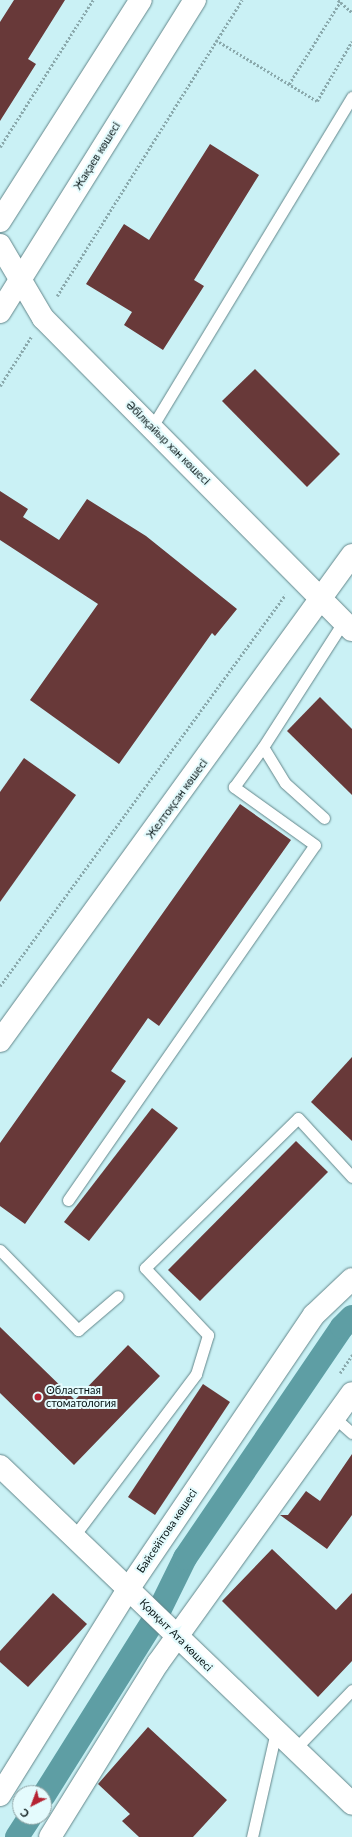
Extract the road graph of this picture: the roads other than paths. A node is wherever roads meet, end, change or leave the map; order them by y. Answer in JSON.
{"nodes":[{"id":1,"x":141,"y":0,"type":"edge"},
{"id":2,"x":195,"y":0,"type":"edge"},
{"id":3,"x":352,"y":97,"type":"edge"},
{"id":4,"x":0,"y":221,"type":"edge"},
{"id":5,"x":0,"y":245,"type":"edge"},
{"id":6,"x":20,"y":279,"type":"junction"},
{"id":7,"x":0,"y":312,"type":"edge"},
{"id":8,"x":152,"y":427,"type":"junction"},
{"id":9,"x":352,"y":555,"type":"edge"},
{"id":10,"x":323,"y":599,"type":"junction"},
{"id":11,"x":348,"y":625,"type":"edge"},
{"id":12,"x":263,"y":747,"type":"junction"},
{"id":13,"x":324,"y":818,"type":"dead end"},
{"id":14,"x":0,"y":1041,"type":"edge"},
{"id":15,"x":352,"y":1176,"type":"edge"},
{"id":16,"x":68,"y":1200,"type":"dead end"},
{"id":17,"x":0,"y":1250,"type":"edge"},
{"id":18,"x":352,"y":1279,"type":"edge"},
{"id":19,"x":118,"y":1296,"type":"dead end"},
{"id":20,"x":352,"y":1393,"type":"edge"},
{"id":21,"x":334,"y":1417,"type":"junction"},
{"id":22,"x":352,"y":1433,"type":"edge"},
{"id":23,"x":0,"y":1466,"type":"edge"},
{"id":24,"x":74,"y":1536,"type":"junction"},
{"id":25,"x":129,"y":1588,"type":"junction"},
{"id":26,"x":177,"y":1637,"type":"junction"},
{"id":27,"x":352,"y":1690,"type":"edge"},
{"id":28,"x":276,"y":1731,"type":"junction"},
{"id":29,"x":296,"y":1750,"type":"junction"},
{"id":30,"x":0,"y":1795,"type":"edge"},
{"id":31,"x":352,"y":1804,"type":"edge"},
{"id":32,"x":50,"y":1837,"type":"edge"},
{"id":33,"x":252,"y":1837,"type":"edge"}],
"edges":[{"from":1,"to":4,"type":"street"},
{"from":2,"to":6,"type":"street","name":"Жақаев көшесі"},
{"from":3,"to":8,"type":"lane"},
{"from":5,"to":6,"type":"street","name":"Әбілқайыр хан көшесі"},
{"from":6,"to":7,"type":"street","name":"Жақаев көшесі"},
{"from":6,"to":8,"type":"street","name":"Әбілқайыр хан көшесі"},
{"from":8,"to":10,"type":"street","name":"Әбілқайыр хан көшесі"},
{"from":9,"to":10,"type":"street","name":"Желтоқсан көшесі"},
{"from":10,"to":11,"type":"street","name":"Әбілқайыр хан көшесі"},
{"from":10,"to":14,"type":"street","name":"Желтоқсан көшесі"},
{"from":11,"to":12,"type":"lane"},
{"from":12,"to":13,"type":"lane"},
{"from":12,"to":16,"type":"lane"},
{"from":15,"to":24,"type":"lane"},
{"from":17,"to":19,"type":"lane"},
{"from":18,"to":25,"type":"street","name":"Байсейітова көшесі"},
{"from":20,"to":21,"type":"street"},
{"from":21,"to":22,"type":"lane"},
{"from":21,"to":26,"type":"street"},
{"from":23,"to":24,"type":"street","name":"Қорқыт Ата көшесі"},
{"from":24,"to":25,"type":"street","name":"Қорқыт Ата көшесі"},
{"from":25,"to":26,"type":"street","name":"Қорқыт Ата көшесі"},
{"from":25,"to":30,"type":"street","name":"Байсейітова көшесі"},
{"from":26,"to":28,"type":"street","name":"Қорқыт Ата көшесі"},
{"from":26,"to":32,"type":"street"},
{"from":27,"to":29,"type":"lane"},
{"from":28,"to":29,"type":"street","name":"Қорқыт Ата көшесі"},
{"from":28,"to":33,"type":"lane"},
{"from":29,"to":31,"type":"street","name":"Қорқыт Ата көшесі"}]}
